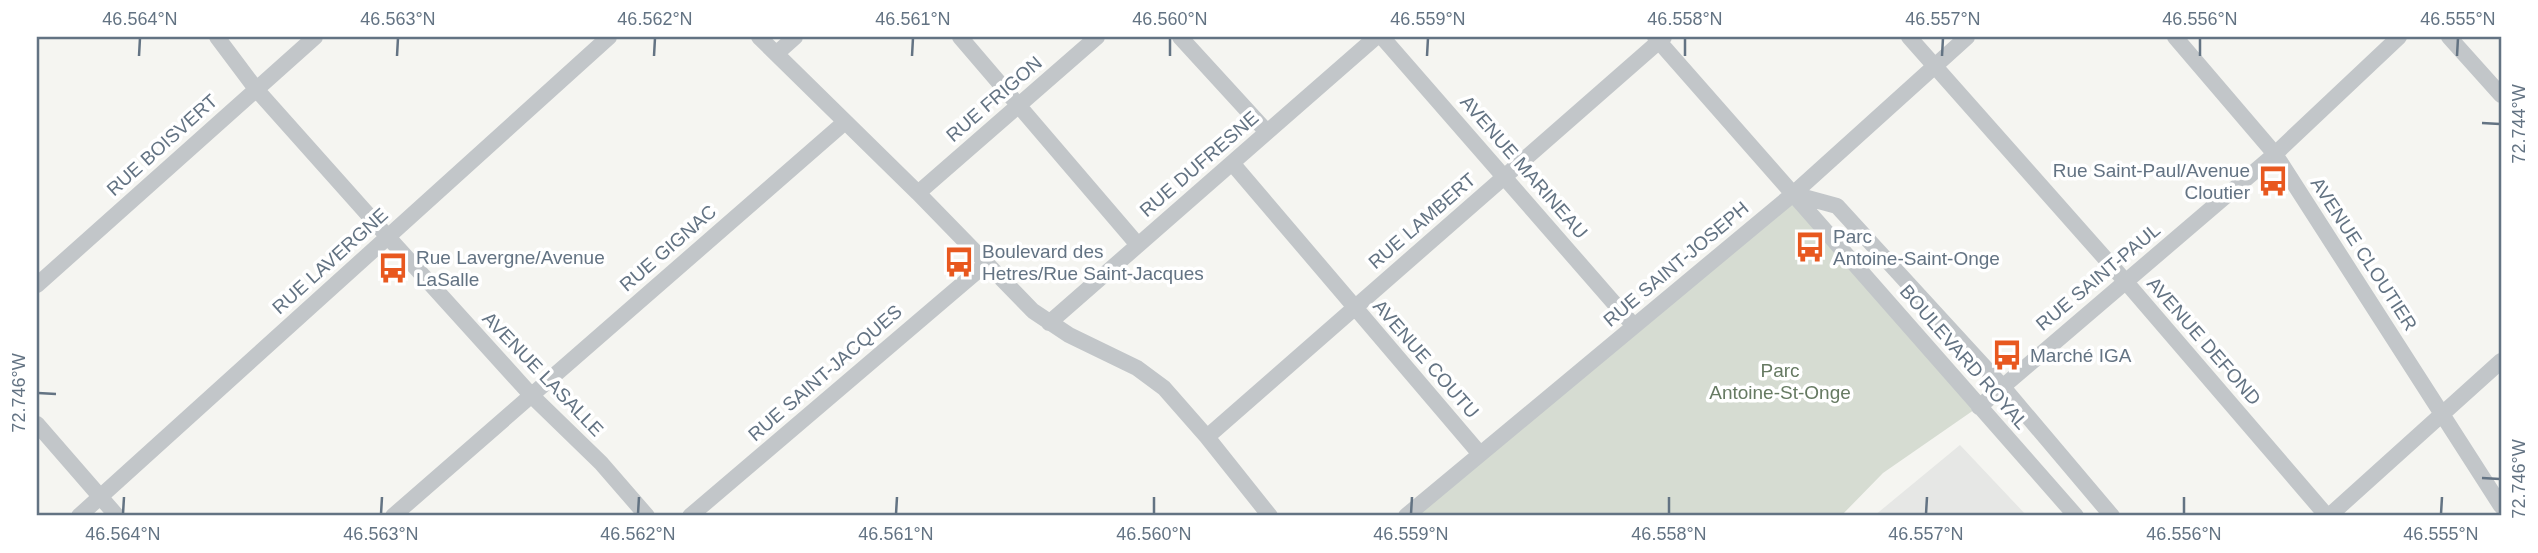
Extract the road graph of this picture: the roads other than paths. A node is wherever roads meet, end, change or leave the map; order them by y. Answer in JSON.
{"nodes":[{"id":1,"x":217,"y":37,"type":"edge"},
{"id":2,"x":315,"y":37,"type":"edge"},
{"id":3,"x":609,"y":37,"type":"edge"},
{"id":4,"x":759,"y":37,"type":"edge"},
{"id":5,"x":795,"y":37,"type":"edge"},
{"id":6,"x":960,"y":37,"type":"edge"},
{"id":7,"x":1097,"y":37,"type":"edge"},
{"id":8,"x":1180,"y":37,"type":"edge"},
{"id":9,"x":1376,"y":37,"type":"edge"},
{"id":10,"x":1382,"y":37,"type":"edge"},
{"id":11,"x":1909,"y":37,"type":"edge"},
{"id":12,"x":1967,"y":37,"type":"edge"},
{"id":13,"x":2175,"y":37,"type":"edge"},
{"id":14,"x":2399,"y":37,"type":"edge"},
{"id":15,"x":2449,"y":37,"type":"edge"},
{"id":16,"x":1659,"y":38,"type":"edge"},
{"id":17,"x":777,"y":53,"type":"junction"},
{"id":18,"x":1935,"y":66,"type":"junction"},
{"id":19,"x":256,"y":89,"type":"junction"},
{"id":20,"x":2501,"y":95,"type":"edge"},
{"id":21,"x":1019,"y":105,"type":"junction"},
{"id":22,"x":845,"y":122,"type":"junction"},
{"id":23,"x":1267,"y":132,"type":"junction"},
{"id":24,"x":2275,"y":154,"type":"junction"},
{"id":25,"x":1232,"y":163,"type":"junction"},
{"id":26,"x":1504,"y":177,"type":"junction"},
{"id":27,"x":918,"y":193,"type":"junction"},
{"id":28,"x":1793,"y":194,"type":"junction"},
{"id":29,"x":388,"y":237,"type":"junction"},
{"id":30,"x":1138,"y":245,"type":"junction"},
{"id":31,"x":987,"y":263,"type":"junction"},
{"id":32,"x":2126,"y":282,"type":"junction"},
{"id":33,"x":37,"y":285,"type":"edge"},
{"id":34,"x":1355,"y":308,"type":"junction"},
{"id":35,"x":1049,"y":323,"type":"junction"},
{"id":36,"x":1634,"y":326,"type":"junction"},
{"id":37,"x":2501,"y":361,"type":"edge"},
{"id":38,"x":2002,"y":387,"type":"junction"},
{"id":39,"x":532,"y":396,"type":"junction"},
{"id":40,"x":1979,"y":407,"type":"junction"},
{"id":41,"x":2443,"y":414,"type":"junction"},
{"id":42,"x":37,"y":424,"type":"edge"},
{"id":43,"x":1207,"y":436,"type":"junction"},
{"id":44,"x":1480,"y":454,"type":"junction"},
{"id":45,"x":100,"y":496,"type":"junction"},
{"id":46,"x":2501,"y":506,"type":"edge"},
{"id":47,"x":79,"y":516,"type":"edge"},
{"id":48,"x":117,"y":516,"type":"edge"},
{"id":49,"x":393,"y":516,"type":"edge"},
{"id":50,"x":648,"y":516,"type":"edge"},
{"id":51,"x":691,"y":516,"type":"edge"},
{"id":52,"x":1270,"y":516,"type":"edge"},
{"id":53,"x":1406,"y":516,"type":"edge"},
{"id":54,"x":2076,"y":516,"type":"edge"},
{"id":55,"x":2112,"y":516,"type":"edge"},
{"id":56,"x":2328,"y":516,"type":"edge"}],
"edges":[{"from":1,"to":19,"type":"street","name":"AVENUE LASALLE"},
{"from":2,"to":19,"type":"street","name":"RUE BOISVERT"},
{"from":3,"to":29,"type":"street","name":"RUE LAVERGNE"},
{"from":4,"to":17,"type":"street"},
{"from":5,"to":17,"type":"street"},
{"from":6,"to":21,"type":"street"},
{"from":7,"to":21,"type":"street","name":"RUE FRIGON"},
{"from":8,"to":23,"type":"street"},
{"from":9,"to":23,"type":"street","name":"RUE DUFRESNE"},
{"from":10,"to":26,"type":"street","name":"AVENUE MARINEAU"},
{"from":11,"to":18,"type":"street","name":"AVENUE DEFOND"},
{"from":12,"to":18,"type":"street","name":"RUE SAINT-JOSEPH"},
{"from":13,"to":24,"type":"street","name":"AVENUE CLOUTIER"},
{"from":14,"to":24,"type":"street","name":"RUE SAINT-PAUL"},
{"from":15,"to":20,"type":"street"},
{"from":16,"to":26,"type":"street","name":"RUE LAMBERT"},
{"from":16,"to":28,"type":"street","name":"BOULEVARD ROYAL"},
{"from":17,"to":22,"type":"street"},
{"from":18,"to":28,"type":"street","name":"RUE SAINT-JOSEPH"},
{"from":18,"to":32,"type":"street","name":"AVENUE DEFOND"},
{"from":19,"to":29,"type":"street","name":"AVENUE LASALLE"},
{"from":19,"to":33,"type":"street","name":"RUE BOISVERT"},
{"from":21,"to":27,"type":"street","name":"RUE FRIGON"},
{"from":21,"to":30,"type":"street"},
{"from":22,"to":27,"type":"street"},
{"from":22,"to":39,"type":"street","name":"RUE GIGNAC"},
{"from":23,"to":25,"type":"street","name":"RUE DUFRESNE"},
{"from":24,"to":32,"type":"street","name":"RUE SAINT-PAUL"},
{"from":24,"to":41,"type":"street","name":"AVENUE CLOUTIER"},
{"from":25,"to":30,"type":"street","name":"RUE DUFRESNE"},
{"from":25,"to":34,"type":"street","name":"AVENUE COUTU"},
{"from":26,"to":34,"type":"street","name":"RUE LAMBERT"},
{"from":26,"to":36,"type":"street","name":"AVENUE MARINEAU"},
{"from":27,"to":31,"type":"street"},
{"from":28,"to":36,"type":"street","name":"RUE SAINT-JOSEPH"},
{"from":28,"to":38,"type":"street","name":"BOULEVARD ROYAL"},
{"from":28,"to":40,"type":"street","name":"BOULEVARD ROYAL"},
{"from":29,"to":39,"type":"street","name":"AVENUE LASALLE"},
{"from":29,"to":45,"type":"street","name":"RUE LAVERGNE"},
{"from":30,"to":35,"type":"street","name":"RUE DUFRESNE"},
{"from":31,"to":35,"type":"street"},
{"from":31,"to":51,"type":"street","name":"RUE SAINT-JACQUES"},
{"from":32,"to":38,"type":"street","name":"RUE SAINT-PAUL"},
{"from":32,"to":56,"type":"street","name":"AVENUE DEFOND"},
{"from":34,"to":43,"type":"street","name":"RUE LAMBERT"},
{"from":34,"to":44,"type":"street","name":"AVENUE COUTU"},
{"from":35,"to":43,"type":"street"},
{"from":36,"to":44,"type":"street","name":"RUE SAINT-JOSEPH"},
{"from":37,"to":41,"type":"street"},
{"from":38,"to":40,"type":"street","name":"RUE SAINT-PAUL"},
{"from":38,"to":55,"type":"street","name":"BOULEVARD ROYAL"},
{"from":39,"to":49,"type":"street","name":"RUE GIGNAC"},
{"from":39,"to":50,"type":"street","name":"AVENUE LASALLE"},
{"from":40,"to":54,"type":"street","name":"BOULEVARD ROYAL"},
{"from":41,"to":46,"type":"street","name":"AVENUE CLOUTIER"},
{"from":41,"to":56,"type":"street"},
{"from":42,"to":45,"type":"street"},
{"from":43,"to":52,"type":"street"},
{"from":44,"to":53,"type":"street","name":"RUE SAINT-JOSEPH"},
{"from":45,"to":47,"type":"street","name":"RUE LAVERGNE"},
{"from":45,"to":48,"type":"street"}]}
